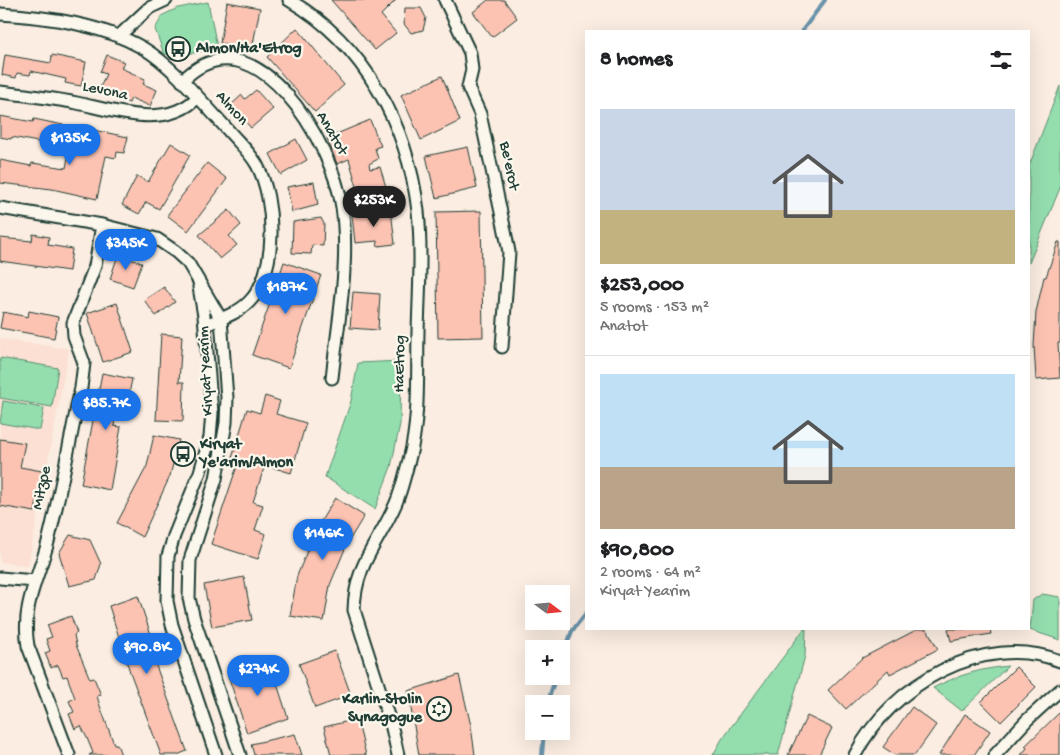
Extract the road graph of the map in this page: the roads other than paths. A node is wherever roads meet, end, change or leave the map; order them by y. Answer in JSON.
{"nodes":[{"id":1,"x":166,"y":0,"type":"edge"},
{"id":2,"x":289,"y":0,"type":"edge"},
{"id":3,"x":445,"y":0,"type":"edge"},
{"id":4,"x":0,"y":14,"type":"edge"},
{"id":5,"x":120,"y":36,"type":"junction"},
{"id":6,"x":182,"y":81,"type":"junction"},
{"id":7,"x":0,"y":92,"type":"edge"},
{"id":8,"x":198,"y":98,"type":"junction"},
{"id":9,"x":0,"y":208,"type":"edge"},
{"id":10,"x":102,"y":225,"type":"junction"},
{"id":11,"x":196,"y":278,"type":"junction"},
{"id":12,"x":221,"y":319,"type":"junction"},
{"id":13,"x":205,"y":325,"type":"junction"},
{"id":14,"x":502,"y":347,"type":"dead end"},
{"id":15,"x":332,"y":378,"type":"dead end"},
{"id":16,"x":0,"y":578,"type":"edge"},
{"id":17,"x":35,"y":581,"type":"junction"},
{"id":18,"x":1060,"y":661,"type":"edge"},
{"id":19,"x":1060,"y":690,"type":"edge"},
{"id":20,"x":69,"y":755,"type":"edge"},
{"id":21,"x":216,"y":755,"type":"edge"},
{"id":22,"x":240,"y":755,"type":"edge"},
{"id":23,"x":398,"y":755,"type":"edge"},
{"id":24,"x":855,"y":755,"type":"edge"},
{"id":25,"x":996,"y":755,"type":"edge"}],
"edges":[{"from":1,"to":5,"type":"street"},
{"from":2,"to":23,"type":"street","name":"HaEtrog"},
{"from":3,"to":14,"type":"street","name":"Be'erot"},
{"from":4,"to":5,"type":"street","name":"Almon"},
{"from":5,"to":6,"type":"street","name":"Almon"},
{"from":6,"to":8,"type":"street","name":"Almon"},
{"from":6,"to":15,"type":"street","name":"Anatot"},
{"from":7,"to":8,"type":"street","name":"Levona"},
{"from":8,"to":12,"type":"street","name":"Almon"},
{"from":9,"to":10,"type":"street","name":"Kiryat Yearim"},
{"from":10,"to":11,"type":"street","name":"Kiryat Yearim"},
{"from":10,"to":17,"type":"street","name":"Mitzpe"},
{"from":11,"to":12,"type":"street","name":"Kiryat Yearim"},
{"from":11,"to":13,"type":"street","name":"Kiryat Yearim"},
{"from":12,"to":13,"type":"street","name":"Almon"},
{"from":12,"to":22,"type":"street","name":"Kiryat Yearim"},
{"from":13,"to":21,"type":"street","name":"Kiryat Yearim"},
{"from":16,"to":17,"type":"street"},
{"from":17,"to":20,"type":"street","name":"Mitzpe"},
{"from":18,"to":24,"type":"street"},
{"from":19,"to":25,"type":"street"}]}
